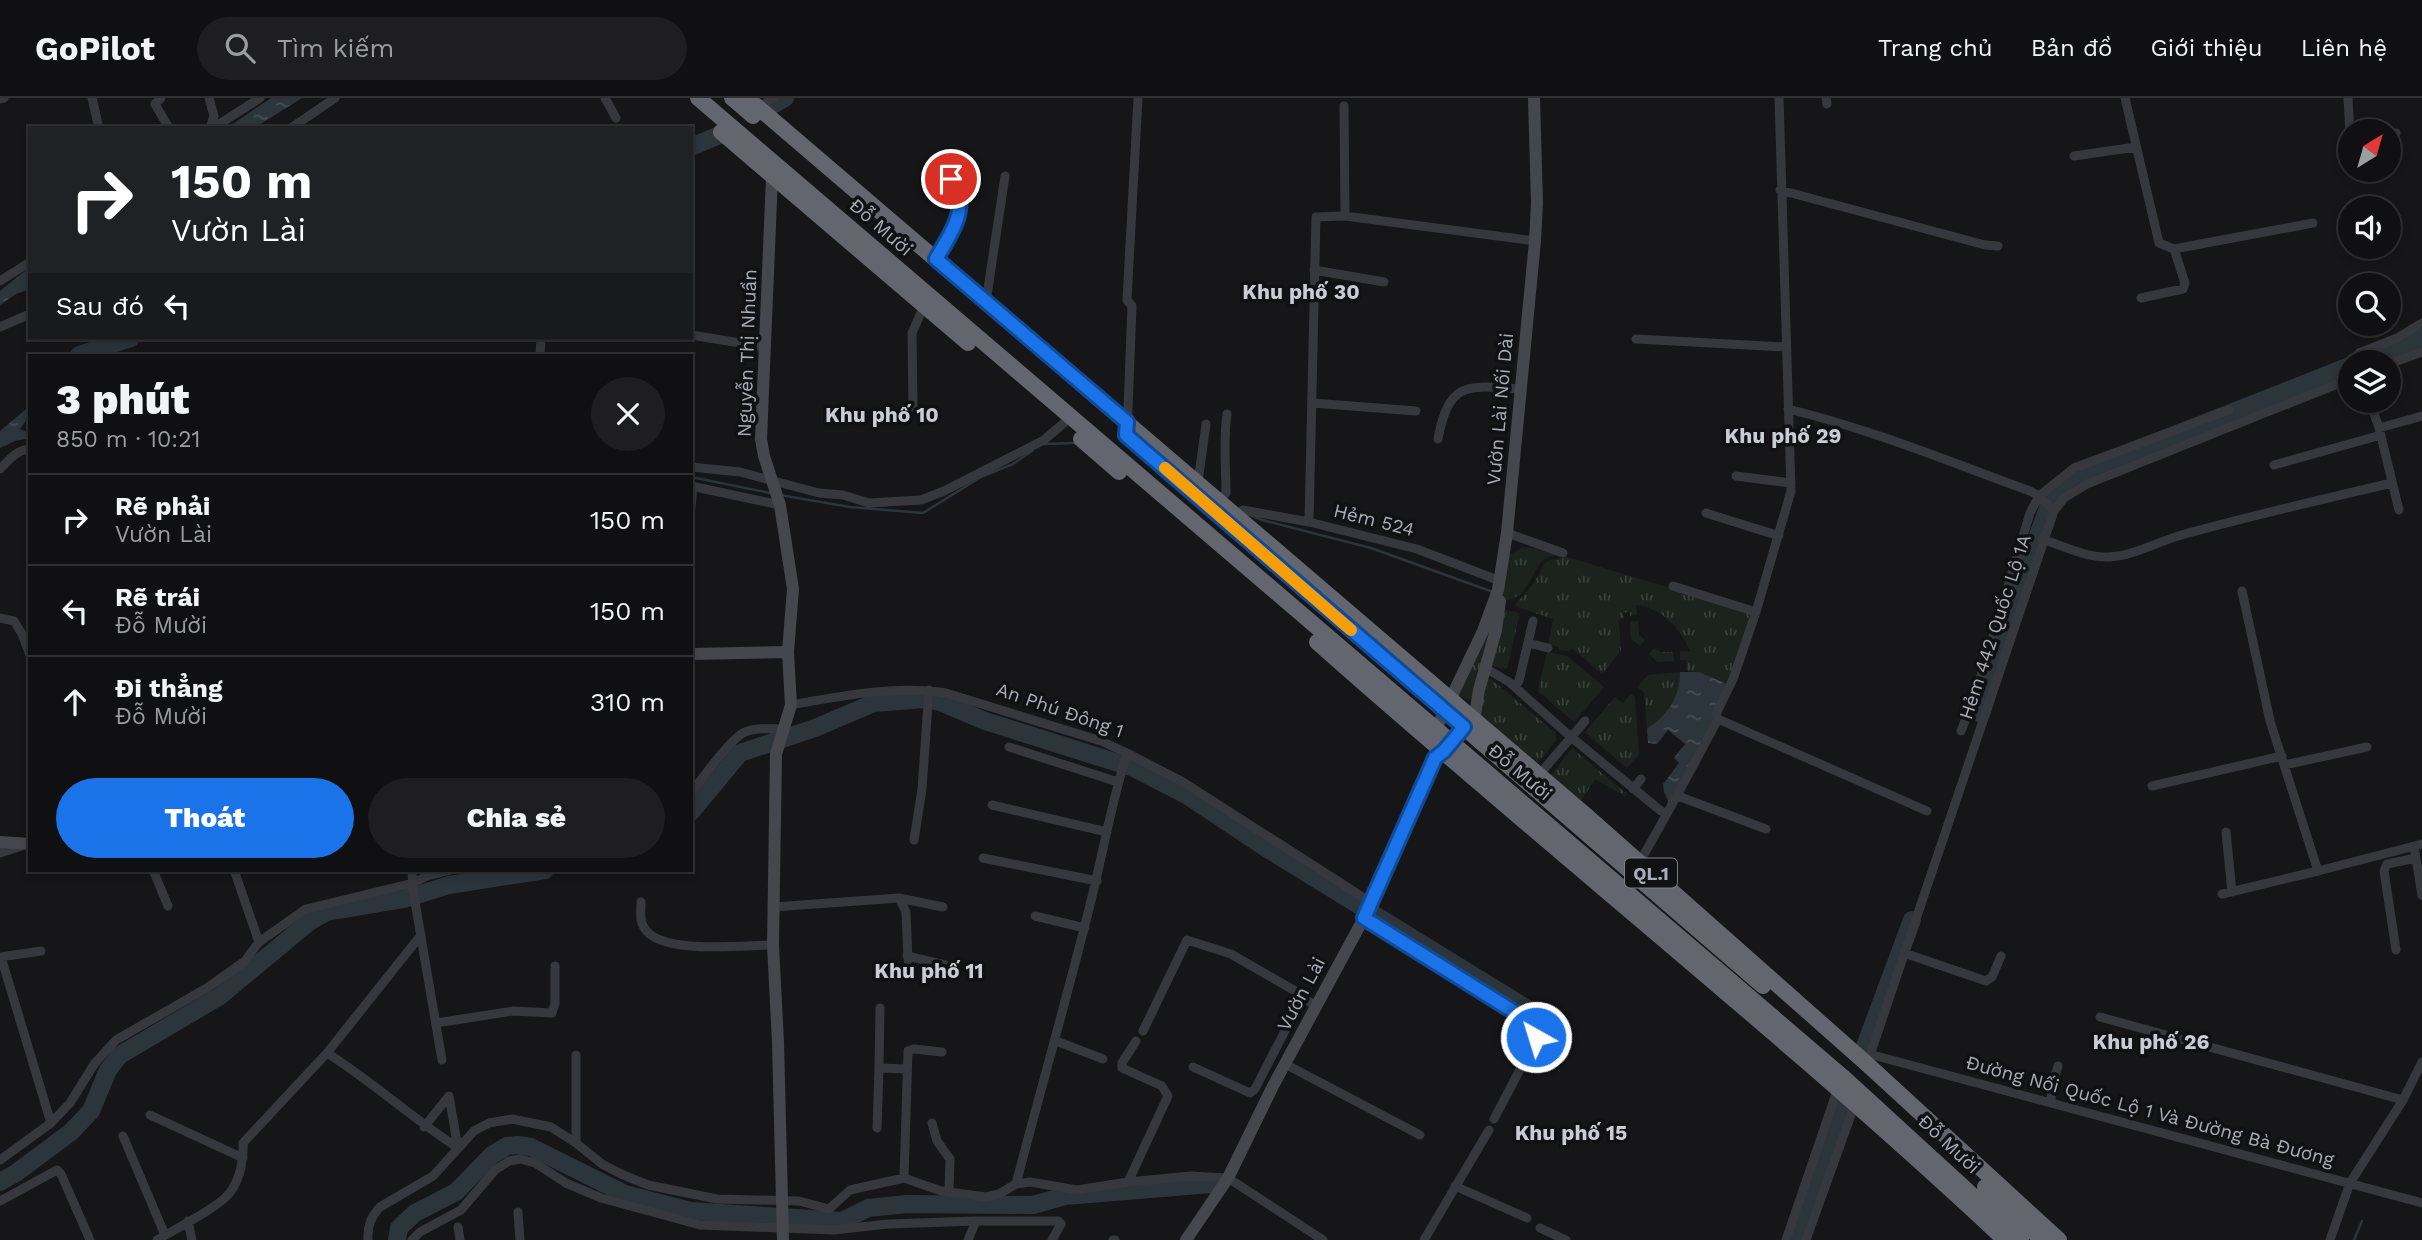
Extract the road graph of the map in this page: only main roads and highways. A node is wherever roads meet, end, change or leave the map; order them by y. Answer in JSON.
{"nodes":[{"id":1,"x":683,"y":98,"type":"edge"},
{"id":2,"x":698,"y":98,"type":"edge"},
{"id":3,"x":732,"y":98,"type":"edge"},
{"id":4,"x":753,"y":103,"type":"edge"},
{"id":5,"x":775,"y":172,"type":"junction"},
{"id":6,"x":1067,"y":420,"type":"junction"},
{"id":7,"x":1127,"y":428,"type":"junction"},
{"id":8,"x":1448,"y":707,"type":"junction"},
{"id":9,"x":1469,"y":724,"type":"junction"},
{"id":10,"x":1866,"y":1063,"type":"junction"},
{"id":11,"x":1858,"y":1098,"type":"junction"},
{"id":12,"x":2005,"y":1240,"type":"edge"},
{"id":13,"x":2021,"y":1240,"type":"edge"},
{"id":14,"x":2042,"y":1240,"type":"edge"},
{"id":15,"x":2059,"y":1240,"type":"edge"}],
"edges":[{"from":1,"to":5,"type":"highway","name":"Đỗ Mười","number":"QL.1"},
{"from":2,"to":5,"type":"highway","name":"Đỗ Mười","number":"QL.1"},
{"from":3,"to":7,"type":"highway","name":"Đỗ Mười","number":"QL.1"},
{"from":4,"to":7,"type":"highway","name":"Đỗ Mười","number":"QL.1"},
{"from":5,"to":6,"type":"highway","name":"Đỗ Mười","number":"QL.1"},
{"from":5,"to":6,"type":"highway","name":"Đỗ Mười","number":"QL.1"},
{"from":6,"to":11,"type":"highway","name":"Đỗ Mười","number":"QL.1"},
{"from":7,"to":8,"type":"highway","name":"Đỗ Mười","number":"QL.1"},
{"from":7,"to":8,"type":"highway","name":"Đỗ Mười","number":"QL.1"},
{"from":8,"to":9,"type":"highway","name":"Đỗ Mười","number":"QL.1"},
{"from":9,"to":10,"type":"highway","name":"Đỗ Mười","number":"QL.1"},
{"from":9,"to":10,"type":"highway","name":"Đỗ Mười","number":"QL.1"},
{"from":10,"to":14,"type":"highway","name":"Đỗ Mười","number":"QL.1"},
{"from":10,"to":15,"type":"highway","name":"Đỗ Mười","number":"QL.1"},
{"from":11,"to":12,"type":"highway","name":"Đỗ Mười","number":"QL.1"},
{"from":11,"to":13,"type":"highway","name":"Đỗ Mười","number":"QL.1"}]}
